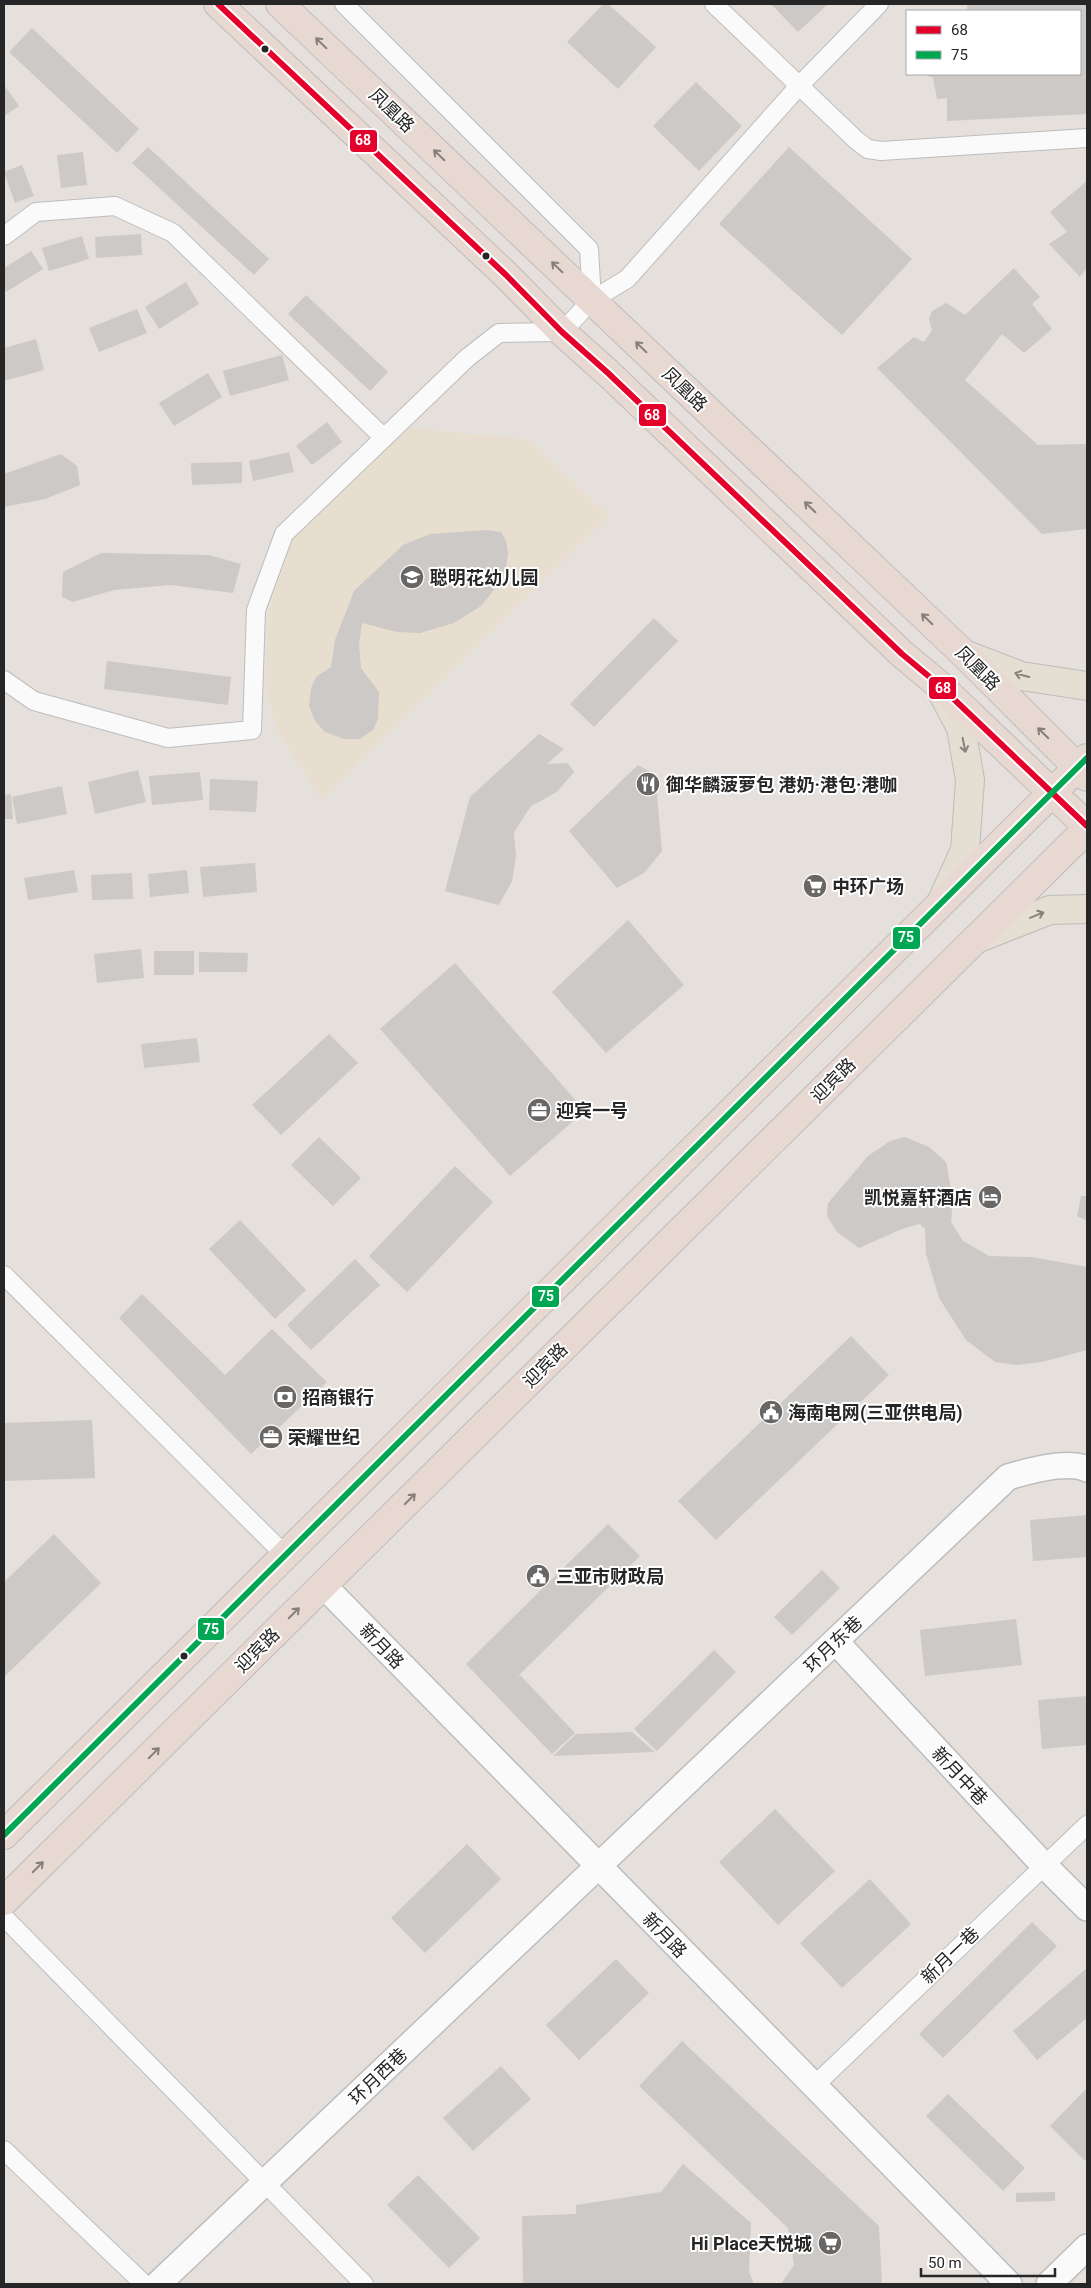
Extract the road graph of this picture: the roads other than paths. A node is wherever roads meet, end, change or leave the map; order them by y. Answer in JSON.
{"nodes":[{"id":1,"x":218,"y":4,"type":"edge"},
{"id":2,"x":280,"y":4,"type":"edge"},
{"id":3,"x":344,"y":4,"type":"edge"},
{"id":4,"x":714,"y":4,"type":"edge"},
{"id":5,"x":879,"y":4,"type":"edge"},
{"id":6,"x":799,"y":86,"type":"junction"},
{"id":7,"x":1087,"y":138,"type":"edge"},
{"id":8,"x":4,"y":236,"type":"edge"},
{"id":9,"x":592,"y":300,"type":"junction"},
{"id":10,"x":562,"y":332,"type":"junction"},
{"id":11,"x":384,"y":438,"type":"junction"},
{"id":12,"x":964,"y":654,"type":"junction"},
{"id":13,"x":4,"y":680,"type":"edge"},
{"id":14,"x":938,"y":684,"type":"junction"},
{"id":15,"x":1087,"y":686,"type":"edge"},
{"id":16,"x":1084,"y":768,"type":"edge"},
{"id":17,"x":1053,"y":791,"type":"junction"},
{"id":18,"x":1087,"y":827,"type":"edge"},
{"id":19,"x":942,"y":901,"type":"junction"},
{"id":20,"x":1087,"y":909,"type":"edge"},
{"id":21,"x":976,"y":939,"type":"junction"},
{"id":22,"x":4,"y":1276,"type":"edge"},
{"id":23,"x":1087,"y":1469,"type":"edge"},
{"id":24,"x":285,"y":1556,"type":"junction"},
{"id":25,"x":323,"y":1585,"type":"junction"},
{"id":26,"x":836,"y":1642,"type":"junction"},
{"id":27,"x":1087,"y":1825,"type":"edge"},
{"id":28,"x":4,"y":1835,"type":"edge"},
{"id":29,"x":598,"y":1866,"type":"junction"},
{"id":30,"x":1045,"y":1866,"type":"junction"},
{"id":31,"x":4,"y":1901,"type":"edge"},
{"id":32,"x":1087,"y":1908,"type":"edge"},
{"id":33,"x":4,"y":1917,"type":"edge"},
{"id":34,"x":814,"y":2086,"type":"junction"},
{"id":35,"x":4,"y":2150,"type":"edge"},
{"id":36,"x":266,"y":2183,"type":"junction"},
{"id":37,"x":1087,"y":2247,"type":"edge"},
{"id":38,"x":144,"y":2284,"type":"edge"},
{"id":39,"x":158,"y":2284,"type":"edge"},
{"id":40,"x":364,"y":2284,"type":"edge"},
{"id":41,"x":1009,"y":2284,"type":"edge"},
{"id":42,"x":1049,"y":2284,"type":"edge"}],
"edges":[{"from":1,"to":10,"type":"highway"},
{"from":9,"to":2,"type":"highway","name":"凤凰路","one_way":true},
{"from":3,"to":9,"type":"street"},
{"from":4,"to":6,"type":"street"},
{"from":5,"to":6,"type":"street"},
{"from":6,"to":7,"type":"street"},
{"from":6,"to":9,"type":"street"},
{"from":8,"to":11,"type":"street"},
{"from":9,"to":10,"type":"street"},
{"from":12,"to":9,"type":"highway","name":"凤凰路","one_way":true},
{"from":10,"to":11,"type":"street"},
{"from":10,"to":14,"type":"highway"},
{"from":11,"to":13,"type":"street"},
{"from":15,"to":12,"type":"main road","one_way":true},
{"from":16,"to":12,"type":"highway","name":"凤凰路","one_way":true},
{"from":14,"to":17,"type":"highway"},
{"from":14,"to":19,"type":"main road","one_way":true},
{"from":16,"to":17,"type":"highway"},
{"from":17,"to":18,"type":"highway"},
{"from":17,"to":19,"type":"highway"},
{"from":18,"to":21,"type":"highway","name":"迎宾路"},
{"from":19,"to":24,"type":"highway"},
{"from":21,"to":20,"type":"main road","one_way":true},
{"from":25,"to":21,"type":"highway","name":"迎宾路","one_way":true},
{"from":22,"to":24,"type":"street"},
{"from":23,"to":26,"type":"street","name":"环月东巷"},
{"from":24,"to":28,"type":"highway"},
{"from":25,"to":29,"type":"street","name":"新月路"},
{"from":31,"to":25,"type":"highway","name":"迎宾路","one_way":true},
{"from":26,"to":29,"type":"street","name":"环月东巷"},
{"from":26,"to":30,"type":"street","name":"新月中巷"},
{"from":27,"to":30,"type":"street","name":"新月一巷"},
{"from":29,"to":34,"type":"street","name":"新月路"},
{"from":29,"to":36,"type":"street","name":"环月西巷"},
{"from":30,"to":32,"type":"street","name":"新月中巷"},
{"from":30,"to":34,"type":"street","name":"新月一巷"},
{"from":33,"to":36,"type":"street"},
{"from":34,"to":41,"type":"street","name":"新月路"},
{"from":35,"to":38,"type":"street"},
{"from":36,"to":39,"type":"street","name":"环月西巷"},
{"from":36,"to":40,"type":"street"},
{"from":37,"to":42,"type":"street"}]}
